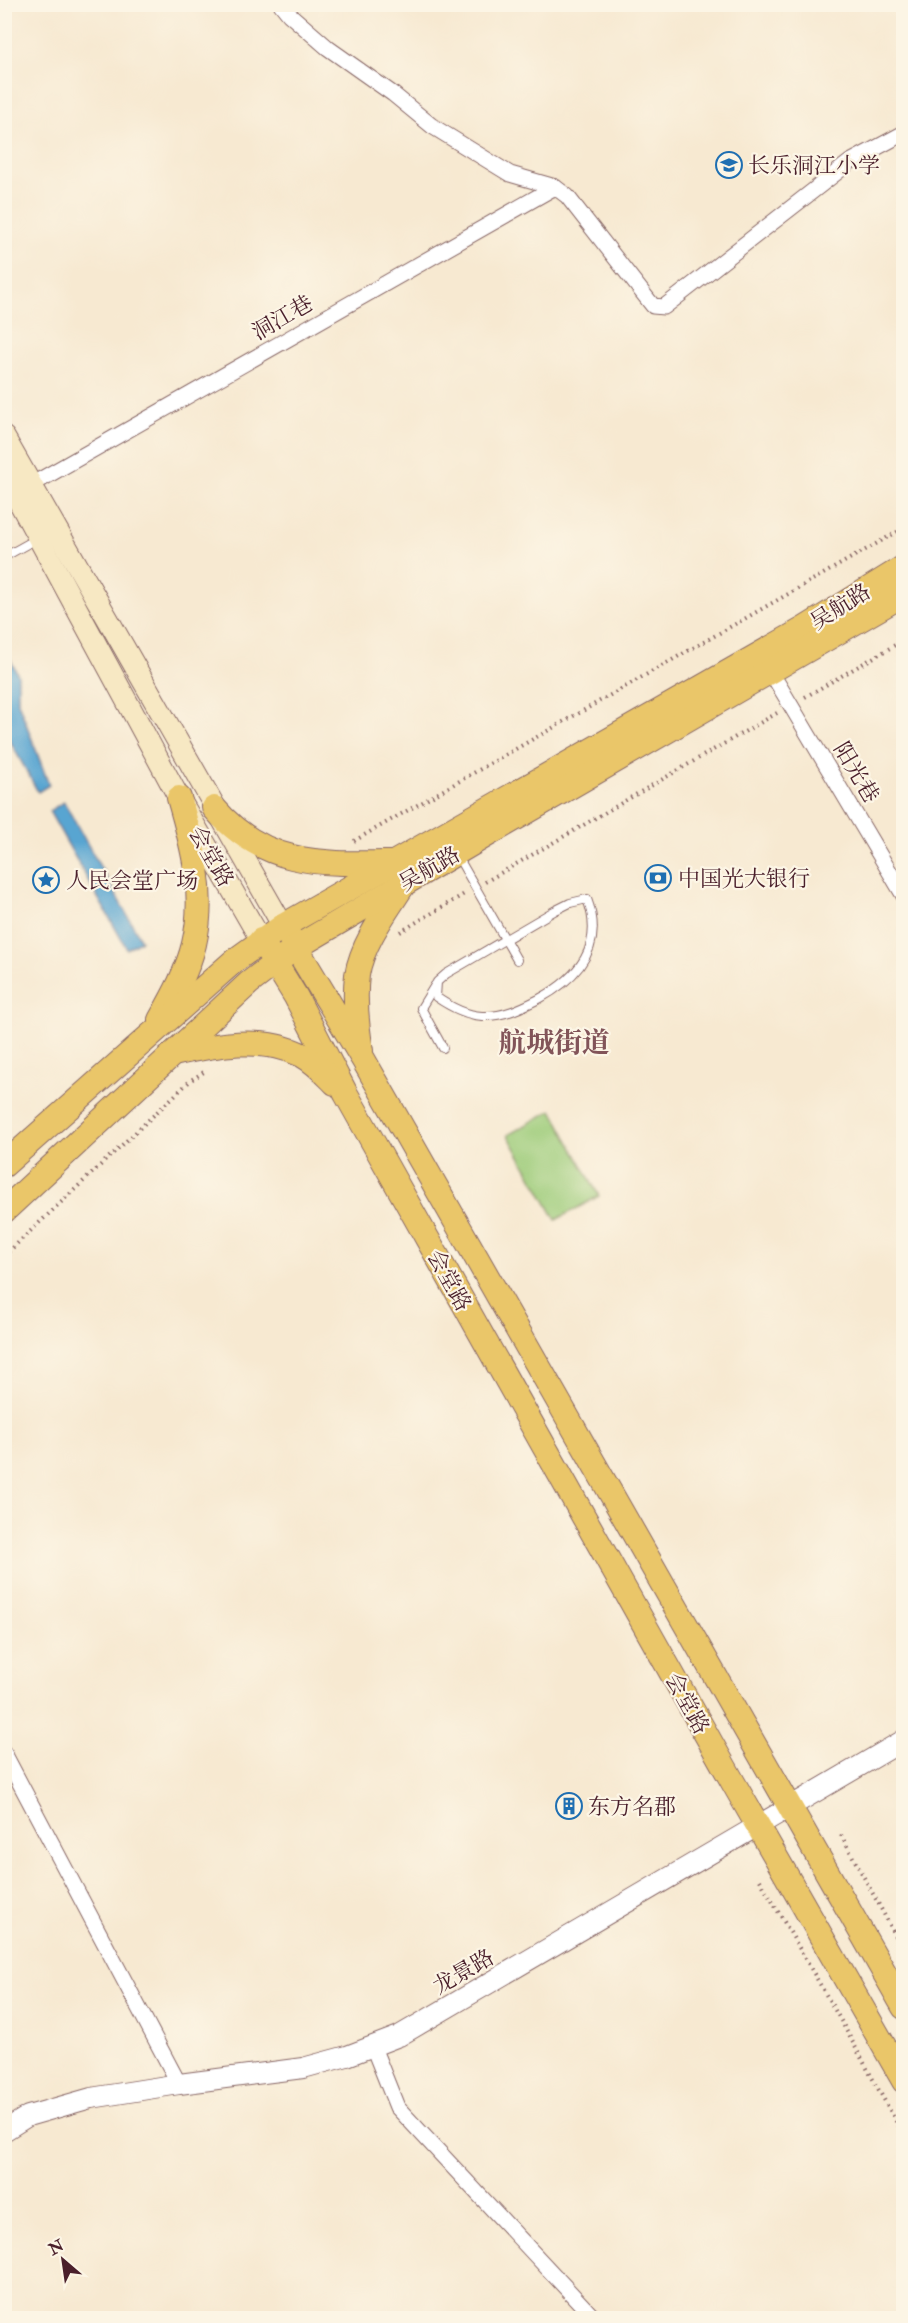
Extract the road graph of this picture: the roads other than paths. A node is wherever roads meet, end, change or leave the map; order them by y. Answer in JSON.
{"nodes":[{"id":1,"x":281,"y":4,"type":"edge"},
{"id":2,"x":903,"y":133,"type":"edge"},
{"id":3,"x":555,"y":187,"type":"junction"},
{"id":4,"x":4,"y":437,"type":"edge"},
{"id":5,"x":4,"y":474,"type":"edge"},
{"id":6,"x":31,"y":485,"type":"junction"},
{"id":7,"x":39,"y":538,"type":"junction"},
{"id":8,"x":4,"y":557,"type":"edge"},
{"id":9,"x":903,"y":567,"type":"edge"},
{"id":10,"x":903,"y":594,"type":"edge"},
{"id":11,"x":771,"y":672,"type":"junction"},
{"id":12,"x":179,"y":798,"type":"junction"},
{"id":13,"x":214,"y":808,"type":"junction"},
{"id":14,"x":456,"y":853,"type":"junction"},
{"id":15,"x":399,"y":872,"type":"junction"},
{"id":16,"x":903,"y":896,"type":"edge"},
{"id":17,"x":282,"y":926,"type":"junction"},
{"id":18,"x":505,"y":939,"type":"junction"},
{"id":19,"x":261,"y":940,"type":"junction"},
{"id":20,"x":295,"y":948,"type":"junction"},
{"id":21,"x":518,"y":960,"type":"dead end"},
{"id":22,"x":274,"y":963,"type":"junction"},
{"id":23,"x":437,"y":982,"type":"junction"},
{"id":24,"x":154,"y":1032,"type":"junction"},
{"id":25,"x":443,"y":1048,"type":"dead end"},
{"id":26,"x":173,"y":1054,"type":"junction"},
{"id":27,"x":363,"y":1059,"type":"junction"},
{"id":28,"x":346,"y":1094,"type":"junction"},
{"id":29,"x":4,"y":1165,"type":"edge"},
{"id":30,"x":4,"y":1211,"type":"edge"},
{"id":31,"x":903,"y":1740,"type":"edge"},
{"id":32,"x":4,"y":1753,"type":"edge"},
{"id":33,"x":789,"y":1807,"type":"junction"},
{"id":34,"x":758,"y":1825,"type":"junction"},
{"id":35,"x":903,"y":2007,"type":"edge"},
{"id":36,"x":373,"y":2047,"type":"junction"},
{"id":37,"x":903,"y":2081,"type":"edge"},
{"id":38,"x":179,"y":2084,"type":"junction"},
{"id":39,"x":4,"y":2131,"type":"edge"},
{"id":40,"x":594,"y":2319,"type":"edge"}],
"edges":[{"from":1,"to":3,"type":"street"},
{"from":2,"to":3,"type":"street"},
{"from":3,"to":6,"type":"street","name":"洞江巷"},
{"from":4,"to":6,"type":"main road","name":"会堂路"},
{"from":5,"to":7,"type":"main road","name":"会堂路"},
{"from":6,"to":13,"type":"main road","name":"会堂路"},
{"from":7,"to":8,"type":"lane"},
{"from":7,"to":12,"type":"main road","name":"会堂路"},
{"from":9,"to":15,"type":"main road","name":"吴航路"},
{"from":10,"to":11,"type":"main road","name":"吴航路"},
{"from":11,"to":14,"type":"main road","name":"吴航路"},
{"from":11,"to":16,"type":"street","name":"阳光巷"},
{"from":12,"to":19,"type":"main road","name":"会堂路"},
{"from":12,"to":24,"type":"main road"},
{"from":13,"to":15,"type":"main road"},
{"from":13,"to":17,"type":"main road","name":"会堂路"},
{"from":14,"to":15,"type":"main road","name":"吴航路"},
{"from":14,"to":18,"type":"lane"},
{"from":15,"to":17,"type":"main road","name":"吴航路"},
{"from":15,"to":20,"type":"main road","name":"吴航路"},
{"from":15,"to":27,"type":"main road"},
{"from":17,"to":19,"type":"main road","name":"吴航路"},
{"from":17,"to":20,"type":"main road","name":"会堂路"},
{"from":18,"to":21,"type":"lane"},
{"from":18,"to":23,"type":"lane"},
{"from":18,"to":23,"type":"lane"},
{"from":19,"to":22,"type":"main road","name":"会堂路"},
{"from":19,"to":24,"type":"main road","name":"吴航路"},
{"from":20,"to":22,"type":"main road","name":"吴航路"},
{"from":20,"to":27,"type":"main road","name":"会堂路"},
{"from":22,"to":26,"type":"main road","name":"吴航路"},
{"from":22,"to":28,"type":"main road","name":"会堂路"},
{"from":23,"to":25,"type":"lane"},
{"from":24,"to":29,"type":"main road","name":"吴航路"},
{"from":26,"to":28,"type":"main road"},
{"from":26,"to":30,"type":"main road","name":"吴航路"},
{"from":27,"to":33,"type":"main road","name":"会堂路"},
{"from":28,"to":34,"type":"main road","name":"会堂路"},
{"from":31,"to":33,"type":"street","name":"龙景路"},
{"from":32,"to":38,"type":"street"},
{"from":33,"to":34,"type":"street","name":"龙景路"},
{"from":33,"to":35,"type":"main road","name":"会堂路"},
{"from":34,"to":36,"type":"street","name":"龙景路"},
{"from":34,"to":37,"type":"main road","name":"会堂路"},
{"from":36,"to":38,"type":"street","name":"龙景路"},
{"from":36,"to":40,"type":"street"},
{"from":38,"to":39,"type":"street","name":"龙景路"}]}
